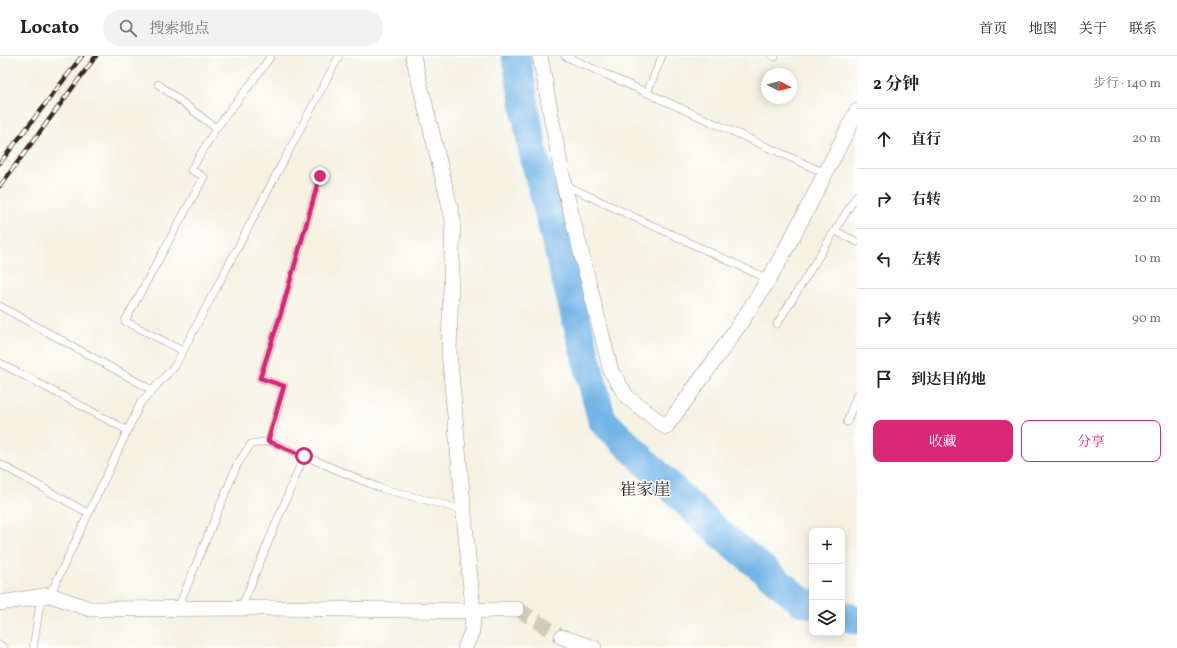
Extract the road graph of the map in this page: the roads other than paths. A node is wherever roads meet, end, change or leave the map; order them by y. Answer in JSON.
{"nodes":[{"id":1,"x":271,"y":56,"type":"edge"},
{"id":2,"x":339,"y":56,"type":"edge"},
{"id":3,"x":413,"y":56,"type":"edge"},
{"id":4,"x":540,"y":56,"type":"edge"},
{"id":5,"x":565,"y":56,"type":"edge"},
{"id":6,"x":662,"y":56,"type":"edge"},
{"id":7,"x":158,"y":84,"type":"dead end"},
{"id":8,"x":647,"y":93,"type":"junction"},
{"id":9,"x":857,"y":111,"type":"edge"},
{"id":10,"x":216,"y":128,"type":"junction"},
{"id":11,"x":825,"y":173,"type":"junction"},
{"id":12,"x":320,"y":176,"type":"dead end"},
{"id":13,"x":564,"y":185,"type":"junction"},
{"id":14,"x":857,"y":196,"type":"edge"},
{"id":15,"x":836,"y":231,"type":"junction"},
{"id":16,"x":857,"y":242,"type":"edge"},
{"id":17,"x":768,"y":280,"type":"junction"},
{"id":18,"x":0,"y":306,"type":"edge"},
{"id":19,"x":777,"y":324,"type":"dead end"},
{"id":20,"x":183,"y":351,"type":"junction"},
{"id":21,"x":0,"y":363,"type":"edge"},
{"id":22,"x":152,"y":390,"type":"junction"},
{"id":23,"x":857,"y":394,"type":"edge"},
{"id":24,"x":847,"y":422,"type":"dead end"},
{"id":25,"x":127,"y":430,"type":"junction"},
{"id":26,"x":268,"y":441,"type":"junction"},
{"id":27,"x":304,"y":456,"type":"junction"},
{"id":28,"x":0,"y":464,"type":"edge"},
{"id":29,"x":464,"y":510,"type":"junction"},
{"id":30,"x":88,"y":514,"type":"junction"},
{"id":31,"x":45,"y":596,"type":"junction"},
{"id":32,"x":0,"y":603,"type":"edge"},
{"id":33,"x":178,"y":608,"type":"junction"},
{"id":34,"x":241,"y":608,"type":"junction"},
{"id":35,"x":517,"y":609,"type":"tunnel mouth"},
{"id":36,"x":473,"y":611,"type":"junction"},
{"id":37,"x":0,"y":645,"type":"edge"},
{"id":38,"x":4,"y":648,"type":"edge"},
{"id":39,"x":33,"y":648,"type":"edge"},
{"id":40,"x":465,"y":648,"type":"edge"}],
"edges":[{"from":1,"to":10,"type":"lane"},
{"from":2,"to":20,"type":"lane"},
{"from":3,"to":29,"type":"street"},
{"from":4,"to":13,"type":"street"},
{"from":5,"to":8,"type":"lane"},
{"from":6,"to":8,"type":"lane"},
{"from":7,"to":10,"type":"lane"},
{"from":8,"to":11,"type":"lane"},
{"from":9,"to":11,"type":"street"},
{"from":10,"to":20,"type":"lane"},
{"from":11,"to":17,"type":"street"},
{"from":12,"to":26,"type":"lane"},
{"from":13,"to":17,"type":"lane"},
{"from":13,"to":17,"type":"street"},
{"from":14,"to":15,"type":"lane"},
{"from":15,"to":16,"type":"lane"},
{"from":15,"to":19,"type":"lane"},
{"from":18,"to":22,"type":"lane"},
{"from":20,"to":22,"type":"lane"},
{"from":21,"to":25,"type":"lane"},
{"from":22,"to":25,"type":"lane"},
{"from":23,"to":24,"type":"lane"},
{"from":25,"to":30,"type":"lane"},
{"from":26,"to":27,"type":"lane"},
{"from":26,"to":33,"type":"lane"},
{"from":27,"to":29,"type":"lane"},
{"from":27,"to":34,"type":"lane"},
{"from":28,"to":30,"type":"lane"},
{"from":29,"to":36,"type":"street"},
{"from":30,"to":31,"type":"lane"},
{"from":31,"to":32,"type":"street"},
{"from":31,"to":33,"type":"street"},
{"from":31,"to":39,"type":"lane"},
{"from":33,"to":34,"type":"street"},
{"from":34,"to":36,"type":"street"},
{"from":35,"to":36,"type":"street"},
{"from":36,"to":40,"type":"street"},
{"from":37,"to":38,"type":"lane"}]}
